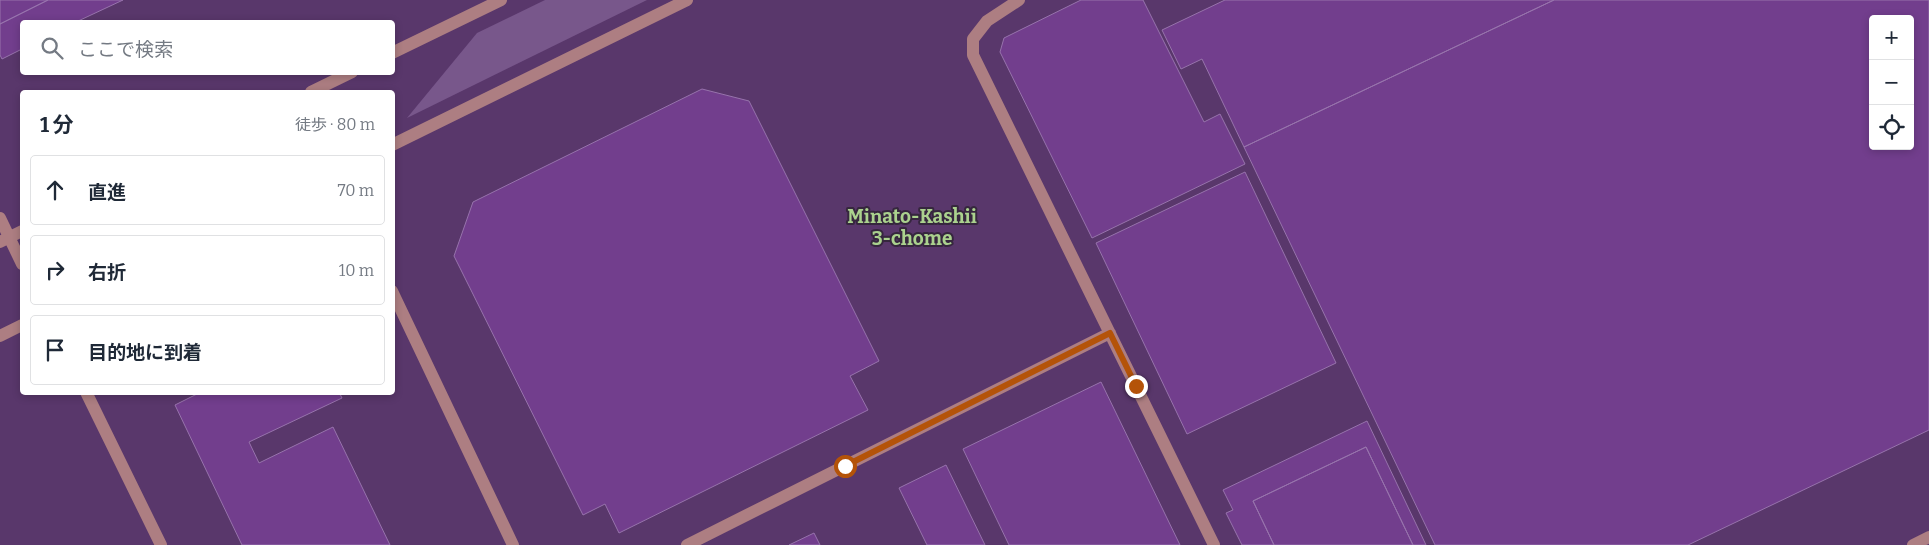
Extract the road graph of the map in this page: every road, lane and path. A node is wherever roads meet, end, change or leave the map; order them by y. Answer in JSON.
{"nodes":[{"id":1,"x":501,"y":0,"type":"edge"},
{"id":2,"x":687,"y":0,"type":"edge"},
{"id":3,"x":1019,"y":0,"type":"edge"},
{"id":4,"x":395,"y":52,"type":"edge"},
{"id":5,"x":346,"y":75,"type":"edge"},
{"id":6,"x":315,"y":90,"type":"edge"},
{"id":7,"x":395,"y":144,"type":"edge"},
{"id":8,"x":0,"y":218,"type":"edge"},
{"id":9,"x":20,"y":232,"type":"edge"},
{"id":10,"x":5,"y":240,"type":"edge"},
{"id":11,"x":20,"y":261,"type":"edge"},
{"id":12,"x":395,"y":297,"type":"edge"},
{"id":13,"x":20,"y":326,"type":"edge"},
{"id":14,"x":1110,"y":333,"type":"junction"},
{"id":15,"x":0,"y":336,"type":"edge"},
{"id":16,"x":87,"y":395,"type":"edge"},
{"id":17,"x":1929,"y":537,"type":"edge"},
{"id":18,"x":161,"y":545,"type":"edge"},
{"id":19,"x":513,"y":545,"type":"edge"},
{"id":20,"x":687,"y":545,"type":"edge"},
{"id":21,"x":1214,"y":545,"type":"edge"},
{"id":22,"x":1913,"y":545,"type":"edge"}],
"edges":[{"from":1,"to":4,"type":"street"},
{"from":2,"to":7,"type":"street"},
{"from":3,"to":14,"type":"street"},
{"from":5,"to":6,"type":"street"},
{"from":8,"to":10,"type":"street"},
{"from":9,"to":10,"type":"street"},
{"from":10,"to":11,"type":"street"},
{"from":12,"to":19,"type":"street"},
{"from":13,"to":15,"type":"street"},
{"from":14,"to":20,"type":"street"},
{"from":14,"to":21,"type":"street"},
{"from":16,"to":18,"type":"street"},
{"from":17,"to":22,"type":"street"}]}
